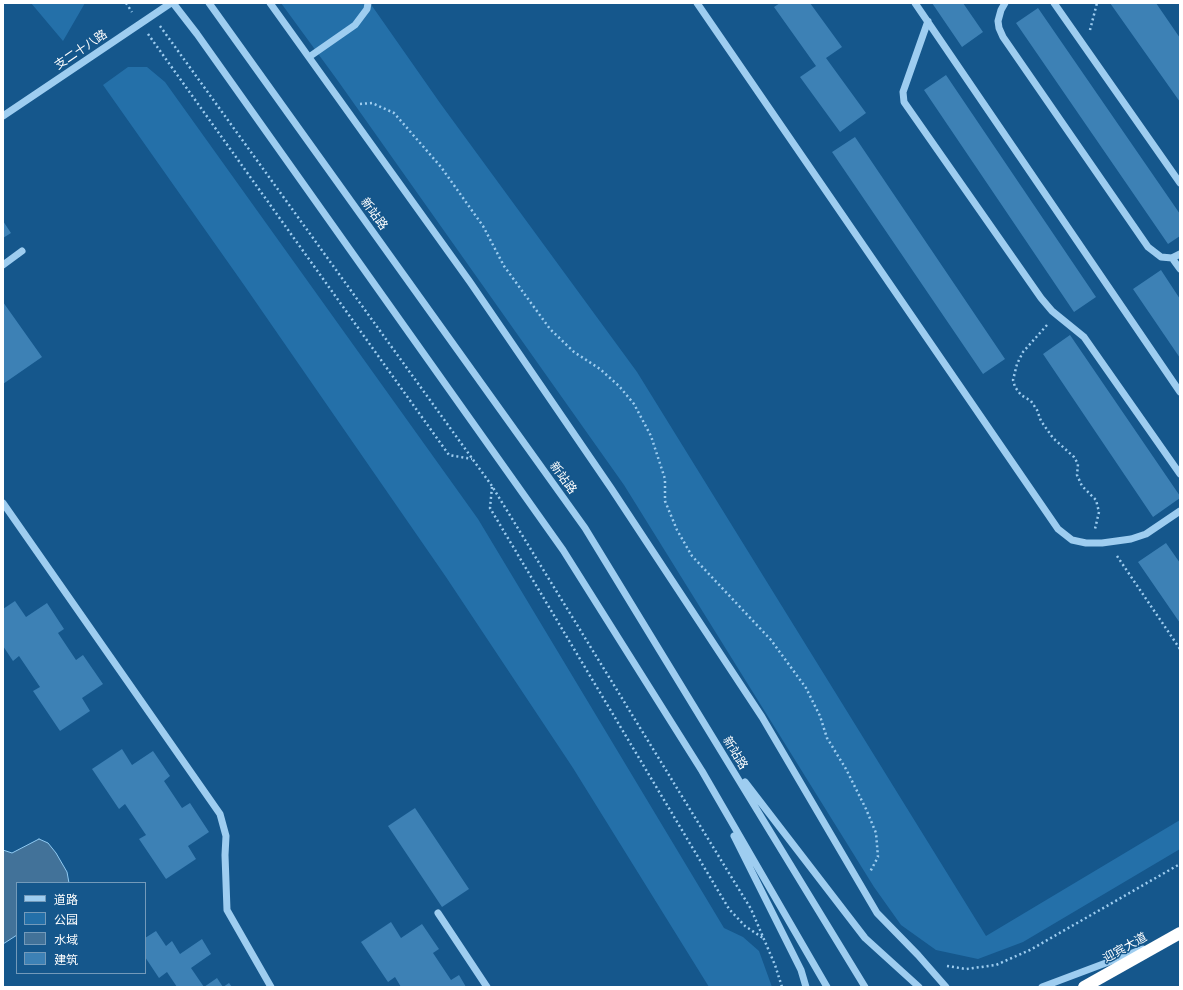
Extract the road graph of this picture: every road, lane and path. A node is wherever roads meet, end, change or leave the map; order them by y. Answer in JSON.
{"nodes":[{"id":1,"x":126,"y":3,"type":"edge"},
{"id":2,"x":172,"y":3,"type":"edge"},
{"id":3,"x":209,"y":3,"type":"edge"},
{"id":4,"x":270,"y":3,"type":"edge"},
{"id":5,"x":368,"y":3,"type":"edge"},
{"id":6,"x":697,"y":3,"type":"edge"},
{"id":7,"x":915,"y":3,"type":"edge"},
{"id":8,"x":1005,"y":3,"type":"edge"},
{"id":9,"x":1054,"y":3,"type":"edge"},
{"id":10,"x":1098,"y":3,"type":"edge"},
{"id":11,"x":152,"y":16,"type":"junction"},
{"id":12,"x":928,"y":21,"type":"junction"},
{"id":13,"x":140,"y":24,"type":"junction"},
{"id":14,"x":1086,"y":48,"type":"junction"},
{"id":15,"x":309,"y":58,"type":"junction"},
{"id":16,"x":344,"y":107,"type":"junction"},
{"id":17,"x":3,"y":116,"type":"edge"},
{"id":18,"x":1180,"y":184,"type":"edge"},
{"id":19,"x":22,"y":251,"type":"dead end"},
{"id":20,"x":1180,"y":254,"type":"edge"},
{"id":21,"x":1172,"y":258,"type":"junction"},
{"id":22,"x":3,"y":264,"type":"edge"},
{"id":23,"x":1180,"y":270,"type":"edge"},
{"id":24,"x":1056,"y":314,"type":"junction"},
{"id":25,"x":1180,"y":392,"type":"edge"},
{"id":26,"x":472,"y":459,"type":"junction"},
{"id":27,"x":1180,"y":474,"type":"edge"},
{"id":28,"x":492,"y":486,"type":"junction"},
{"id":29,"x":3,"y":503,"type":"edge"},
{"id":30,"x":1180,"y":511,"type":"edge"},
{"id":31,"x":1107,"y":542,"type":"junction"},
{"id":32,"x":1092,"y":543,"type":"junction"},
{"id":33,"x":1180,"y":649,"type":"edge"},
{"id":34,"x":722,"y":753,"type":"junction"},
{"id":35,"x":702,"y":772,"type":"junction"},
{"id":36,"x":1180,"y":864,"type":"edge"},
{"id":37,"x":861,"y":886,"type":"junction"},
{"id":38,"x":438,"y":913,"type":"dead end"},
{"id":39,"x":1176,"y":935,"type":"edge"},
{"id":40,"x":763,"y":938,"type":"junction"},
{"id":41,"x":946,"y":966,"type":"dead end"},
{"id":42,"x":271,"y":987,"type":"edge"},
{"id":43,"x":487,"y":987,"type":"edge"},
{"id":44,"x":782,"y":987,"type":"edge"},
{"id":45,"x":806,"y":987,"type":"edge"},
{"id":46,"x":827,"y":987,"type":"edge"},
{"id":47,"x":865,"y":987,"type":"edge"},
{"id":48,"x":919,"y":987,"type":"edge"},
{"id":49,"x":946,"y":987,"type":"edge"},
{"id":50,"x":1042,"y":987,"type":"edge"},
{"id":51,"x":1084,"y":987,"type":"edge"}],
"edges":[{"from":1,"to":13,"type":"path"},
{"from":2,"to":11,"type":"street","name":"支二十八路"},
{"from":2,"to":35,"type":"street"},
{"from":3,"to":34,"type":"street","name":"新站路"},
{"from":4,"to":15,"type":"street"},
{"from":5,"to":15,"type":"street"},
{"from":6,"to":32,"type":"street"},
{"from":7,"to":12,"type":"street"},
{"from":8,"to":21,"type":"street"},
{"from":9,"to":14,"type":"street"},
{"from":10,"to":14,"type":"path"},
{"from":11,"to":13,"type":"street","name":"支二十八路"},
{"from":11,"to":26,"type":"path"},
{"from":12,"to":24,"type":"street"},
{"from":12,"to":25,"type":"street"},
{"from":13,"to":17,"type":"street","name":"支二十八路"},
{"from":13,"to":26,"type":"path"},
{"from":14,"to":18,"type":"street"},
{"from":15,"to":16,"type":"street"},
{"from":16,"to":37,"type":"street"},
{"from":16,"to":37,"type":"path"},
{"from":19,"to":22,"type":"street"},
{"from":20,"to":21,"type":"street"},
{"from":21,"to":23,"type":"street"},
{"from":24,"to":27,"type":"street"},
{"from":24,"to":32,"type":"path"},
{"from":26,"to":28,"type":"path"},
{"from":28,"to":40,"type":"path"},
{"from":28,"to":40,"type":"path"},
{"from":29,"to":42,"type":"street"},
{"from":30,"to":31,"type":"street"},
{"from":31,"to":32,"type":"street"},
{"from":31,"to":33,"type":"path"},
{"from":34,"to":47,"type":"street","name":"新站路"},
{"from":34,"to":48,"type":"street"},
{"from":35,"to":45,"type":"street"},
{"from":35,"to":46,"type":"street"},
{"from":36,"to":41,"type":"path"},
{"from":37,"to":49,"type":"street"},
{"from":38,"to":43,"type":"street"},
{"from":39,"to":50,"type":"street"},
{"from":39,"to":51,"type":"highway","name":"迎宾大道"},
{"from":40,"to":44,"type":"path"}]}
